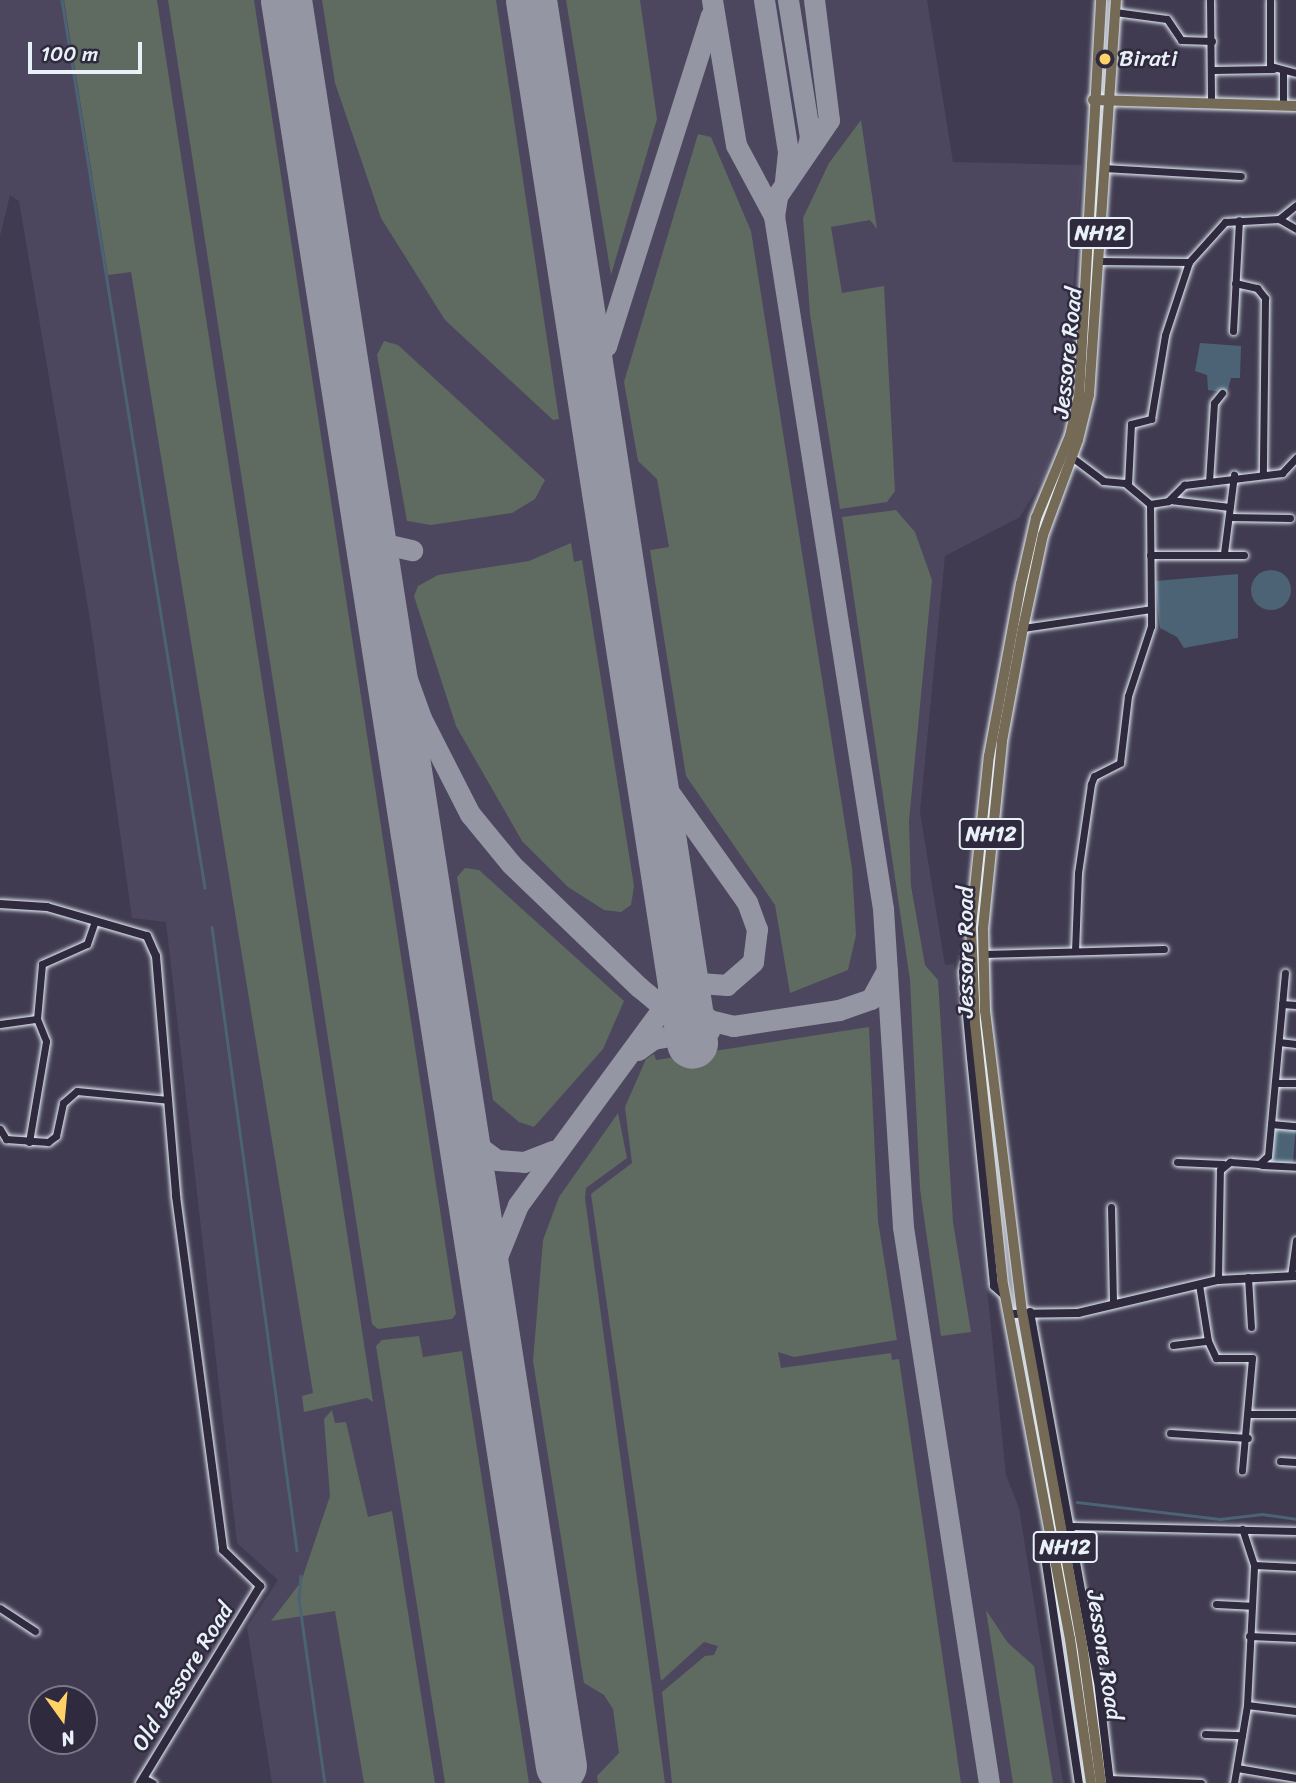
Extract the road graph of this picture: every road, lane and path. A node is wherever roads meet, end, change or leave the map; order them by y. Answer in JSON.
{"nodes":[{"id":1,"x":1101,"y":0,"type":"edge"},
{"id":2,"x":1210,"y":0,"type":"edge"},
{"id":3,"x":1270,"y":0,"type":"edge"},
{"id":4,"x":1115,"y":6,"type":"edge"},
{"id":5,"x":1212,"y":41,"type":"junction"},
{"id":6,"x":1273,"y":69,"type":"junction"},
{"id":7,"x":1213,"y":71,"type":"junction"},
{"id":8,"x":1283,"y":72,"type":"junction"},
{"id":9,"x":1296,"y":73,"type":"edge"},
{"id":10,"x":1093,"y":100,"type":"junction"},
{"id":11,"x":1108,"y":100,"type":"junction"},
{"id":12,"x":1211,"y":104,"type":"junction"},
{"id":13,"x":1283,"y":106,"type":"junction"},
{"id":14,"x":1296,"y":106,"type":"edge"},
{"id":15,"x":1103,"y":168,"type":"junction"},
{"id":16,"x":1241,"y":176,"type":"dead end"},
{"id":17,"x":1296,"y":205,"type":"edge"},
{"id":18,"x":1279,"y":219,"type":"junction"},
{"id":19,"x":1239,"y":220,"type":"junction"},
{"id":20,"x":1296,"y":229,"type":"edge"},
{"id":21,"x":1098,"y":261,"type":"junction"},
{"id":22,"x":1189,"y":262,"type":"junction"},
{"id":23,"x":1235,"y":283,"type":"junction"},
{"id":24,"x":1233,"y":331,"type":"dead end"},
{"id":25,"x":1222,"y":393,"type":"dead end"},
{"id":26,"x":1073,"y":458,"type":"junction"},
{"id":27,"x":1296,"y":458,"type":"edge"},
{"id":28,"x":1263,"y":473,"type":"junction"},
{"id":29,"x":1234,"y":475,"type":"junction"},
{"id":30,"x":1209,"y":482,"type":"junction"},
{"id":31,"x":1128,"y":485,"type":"junction"},
{"id":32,"x":1170,"y":500,"type":"junction"},
{"id":33,"x":1150,"y":504,"type":"junction"},
{"id":34,"x":1230,"y":507,"type":"junction"},
{"id":35,"x":1229,"y":517,"type":"junction"},
{"id":36,"x":1290,"y":518,"type":"dead end"},
{"id":37,"x":1224,"y":553,"type":"junction"},
{"id":38,"x":1150,"y":555,"type":"junction"},
{"id":39,"x":1244,"y":555,"type":"dead end"},
{"id":40,"x":1151,"y":609,"type":"junction"},
{"id":41,"x":1023,"y":628,"type":"junction"},
{"id":42,"x":0,"y":904,"type":"edge"},
{"id":43,"x":94,"y":924,"type":"junction"},
{"id":44,"x":1164,"y":949,"type":"dead end"},
{"id":45,"x":1075,"y":951,"type":"junction"},
{"id":46,"x":984,"y":954,"type":"junction"},
{"id":47,"x":1285,"y":973,"type":"dead end"},
{"id":48,"x":1284,"y":984,"type":"junction"},
{"id":49,"x":1296,"y":985,"type":"edge"},
{"id":50,"x":1283,"y":1004,"type":"junction"},
{"id":51,"x":1296,"y":1005,"type":"edge"},
{"id":52,"x":37,"y":1019,"type":"junction"},
{"id":53,"x":0,"y":1024,"type":"edge"},
{"id":54,"x":1279,"y":1042,"type":"junction"},
{"id":55,"x":1296,"y":1044,"type":"edge"},
{"id":56,"x":1275,"y":1083,"type":"junction"},
{"id":57,"x":1296,"y":1083,"type":"edge"},
{"id":58,"x":168,"y":1100,"type":"junction"},
{"id":59,"x":1271,"y":1124,"type":"junction"},
{"id":60,"x":1296,"y":1126,"type":"edge"},
{"id":61,"x":0,"y":1129,"type":"edge"},
{"id":62,"x":29,"y":1142,"type":"junction"},
{"id":63,"x":1177,"y":1162,"type":"dead end"},
{"id":64,"x":1223,"y":1164,"type":"junction"},
{"id":65,"x":1259,"y":1164,"type":"junction"},
{"id":66,"x":1296,"y":1167,"type":"edge"},
{"id":67,"x":1111,"y":1207,"type":"dead end"},
{"id":68,"x":1296,"y":1240,"type":"edge"},
{"id":69,"x":1294,"y":1276,"type":"edge"},
{"id":70,"x":1248,"y":1277,"type":"junction"},
{"id":71,"x":1218,"y":1280,"type":"junction"},
{"id":72,"x":1199,"y":1284,"type":"junction"},
{"id":73,"x":1113,"y":1303,"type":"junction"},
{"id":74,"x":1026,"y":1312,"type":"junction"},
{"id":75,"x":1008,"y":1314,"type":"junction"},
{"id":76,"x":1251,"y":1327,"type":"dead end"},
{"id":77,"x":1208,"y":1341,"type":"junction"},
{"id":78,"x":1173,"y":1345,"type":"dead end"},
{"id":79,"x":1251,"y":1414,"type":"junction"},
{"id":80,"x":1296,"y":1414,"type":"edge"},
{"id":81,"x":1170,"y":1433,"type":"dead end"},
{"id":82,"x":1248,"y":1438,"type":"junction"},
{"id":83,"x":1280,"y":1461,"type":"dead end"},
{"id":84,"x":1296,"y":1462,"type":"edge"},
{"id":85,"x":1242,"y":1471,"type":"dead end"},
{"id":86,"x":1242,"y":1529,"type":"junction"},
{"id":87,"x":1066,"y":1531,"type":"junction"},
{"id":88,"x":1296,"y":1531,"type":"edge"},
{"id":89,"x":1049,"y":1533,"type":"junction"},
{"id":90,"x":1254,"y":1565,"type":"junction"},
{"id":91,"x":1296,"y":1567,"type":"edge"},
{"id":92,"x":1216,"y":1604,"type":"dead end"},
{"id":93,"x":1251,"y":1606,"type":"junction"},
{"id":94,"x":0,"y":1608,"type":"edge"},
{"id":95,"x":35,"y":1631,"type":"dead end"},
{"id":96,"x":1249,"y":1636,"type":"junction"},
{"id":97,"x":1296,"y":1638,"type":"edge"},
{"id":98,"x":1247,"y":1705,"type":"junction"},
{"id":99,"x":1296,"y":1711,"type":"edge"},
{"id":100,"x":1205,"y":1734,"type":"dead end"},
{"id":101,"x":1242,"y":1735,"type":"junction"},
{"id":102,"x":1237,"y":1768,"type":"junction"},
{"id":103,"x":1296,"y":1778,"type":"edge"},
{"id":104,"x":141,"y":1781,"type":"edge"},
{"id":105,"x":1107,"y":1782,"type":"edge"},
{"id":106,"x":153,"y":1783,"type":"edge"},
{"id":107,"x":1079,"y":1783,"type":"edge"},
{"id":108,"x":1091,"y":1783,"type":"edge"},
{"id":109,"x":1201,"y":1783,"type":"edge"},
{"id":110,"x":1234,"y":1783,"type":"edge"}],
"edges":[{"from":1,"to":10,"type":"main road","number":"NH12"},
{"from":2,"to":5,"type":"street"},
{"from":3,"to":6,"type":"street"},
{"from":4,"to":5,"type":"street"},
{"from":4,"to":11,"type":"main road","name":"Jessore Road","number":"NH12"},
{"from":5,"to":7,"type":"street"},
{"from":6,"to":7,"type":"street"},
{"from":6,"to":8,"type":"street"},
{"from":7,"to":12,"type":"street"},
{"from":8,"to":9,"type":"street"},
{"from":8,"to":13,"type":"street"},
{"from":10,"to":11,"type":"main road"},
{"from":10,"to":75,"type":"main road","number":"NH12"},
{"from":11,"to":12,"type":"main road"},
{"from":11,"to":15,"type":"main road","name":"Jessore Road","number":"NH12"},
{"from":12,"to":13,"type":"main road"},
{"from":13,"to":14,"type":"main road"},
{"from":15,"to":16,"type":"street"},
{"from":15,"to":21,"type":"main road","name":"Jessore Road","number":"NH12"},
{"from":17,"to":18,"type":"street"},
{"from":18,"to":19,"type":"street"},
{"from":18,"to":20,"type":"street"},
{"from":19,"to":22,"type":"street"},
{"from":19,"to":23,"type":"street"},
{"from":21,"to":22,"type":"street"},
{"from":21,"to":26,"type":"main road","name":"Jessore Road","number":"NH12"},
{"from":22,"to":31,"type":"street"},
{"from":23,"to":24,"type":"street"},
{"from":23,"to":28,"type":"street"},
{"from":25,"to":30,"type":"street"},
{"from":26,"to":31,"type":"street"},
{"from":26,"to":41,"type":"main road","name":"Jessore Road","number":"NH12"},
{"from":27,"to":28,"type":"street"},
{"from":28,"to":29,"type":"street"},
{"from":29,"to":30,"type":"street"},
{"from":29,"to":34,"type":"street"},
{"from":30,"to":32,"type":"street"},
{"from":31,"to":33,"type":"street"},
{"from":32,"to":33,"type":"street"},
{"from":32,"to":34,"type":"street"},
{"from":33,"to":38,"type":"street"},
{"from":34,"to":35,"type":"street"},
{"from":35,"to":36,"type":"street"},
{"from":35,"to":37,"type":"street"},
{"from":37,"to":38,"type":"street"},
{"from":37,"to":39,"type":"street"},
{"from":38,"to":40,"type":"street"},
{"from":40,"to":41,"type":"street"},
{"from":40,"to":45,"type":"street"},
{"from":41,"to":46,"type":"main road","name":"Jessore Road","number":"NH12"},
{"from":42,"to":43,"type":"street"},
{"from":43,"to":52,"type":"street"},
{"from":43,"to":58,"type":"street"},
{"from":44,"to":45,"type":"street"},
{"from":45,"to":46,"type":"street"},
{"from":46,"to":74,"type":"main road","name":"Jessore Road","number":"NH12"},
{"from":47,"to":48,"type":"street"},
{"from":48,"to":49,"type":"street"},
{"from":48,"to":50,"type":"street"},
{"from":50,"to":51,"type":"street"},
{"from":50,"to":54,"type":"street"},
{"from":52,"to":53,"type":"street"},
{"from":52,"to":62,"type":"street"},
{"from":54,"to":55,"type":"street"},
{"from":54,"to":56,"type":"street"},
{"from":56,"to":57,"type":"street"},
{"from":56,"to":59,"type":"street"},
{"from":58,"to":62,"type":"street"},
{"from":58,"to":104,"type":"street","name":"Old Jessore Road"},
{"from":59,"to":60,"type":"street"},
{"from":59,"to":65,"type":"street"},
{"from":61,"to":62,"type":"street"},
{"from":63,"to":64,"type":"street"},
{"from":64,"to":65,"type":"street"},
{"from":64,"to":71,"type":"street"},
{"from":65,"to":66,"type":"street"},
{"from":67,"to":73,"type":"street"},
{"from":68,"to":69,"type":"street"},
{"from":69,"to":70,"type":"street"},
{"from":70,"to":71,"type":"street"},
{"from":70,"to":76,"type":"street"},
{"from":71,"to":72,"type":"street"},
{"from":72,"to":73,"type":"street"},
{"from":72,"to":77,"type":"street"},
{"from":73,"to":74,"type":"street"},
{"from":74,"to":75,"type":"street"},
{"from":74,"to":87,"type":"main road","name":"Jessore Road","number":"NH12"},
{"from":75,"to":89,"type":"main road","number":"NH12"},
{"from":77,"to":78,"type":"street"},
{"from":77,"to":79,"type":"street"},
{"from":79,"to":80,"type":"street"},
{"from":79,"to":82,"type":"street"},
{"from":81,"to":82,"type":"street"},
{"from":82,"to":85,"type":"street"},
{"from":83,"to":84,"type":"street"},
{"from":86,"to":87,"type":"street"},
{"from":86,"to":88,"type":"street"},
{"from":86,"to":90,"type":"street"},
{"from":87,"to":105,"type":"main road","name":"Jessore Road","number":"NH12"},
{"from":89,"to":107,"type":"street"},
{"from":89,"to":108,"type":"main road","number":"NH12"},
{"from":90,"to":91,"type":"street"},
{"from":90,"to":93,"type":"street"},
{"from":92,"to":93,"type":"street"},
{"from":93,"to":96,"type":"street"},
{"from":94,"to":95,"type":"street"},
{"from":96,"to":97,"type":"street"},
{"from":96,"to":98,"type":"street"},
{"from":98,"to":99,"type":"street"},
{"from":98,"to":101,"type":"street"},
{"from":100,"to":101,"type":"street"},
{"from":101,"to":102,"type":"street"},
{"from":102,"to":103,"type":"street"},
{"from":102,"to":110,"type":"street"},
{"from":104,"to":106,"type":"street"},
{"from":105,"to":109,"type":"street"}]}
